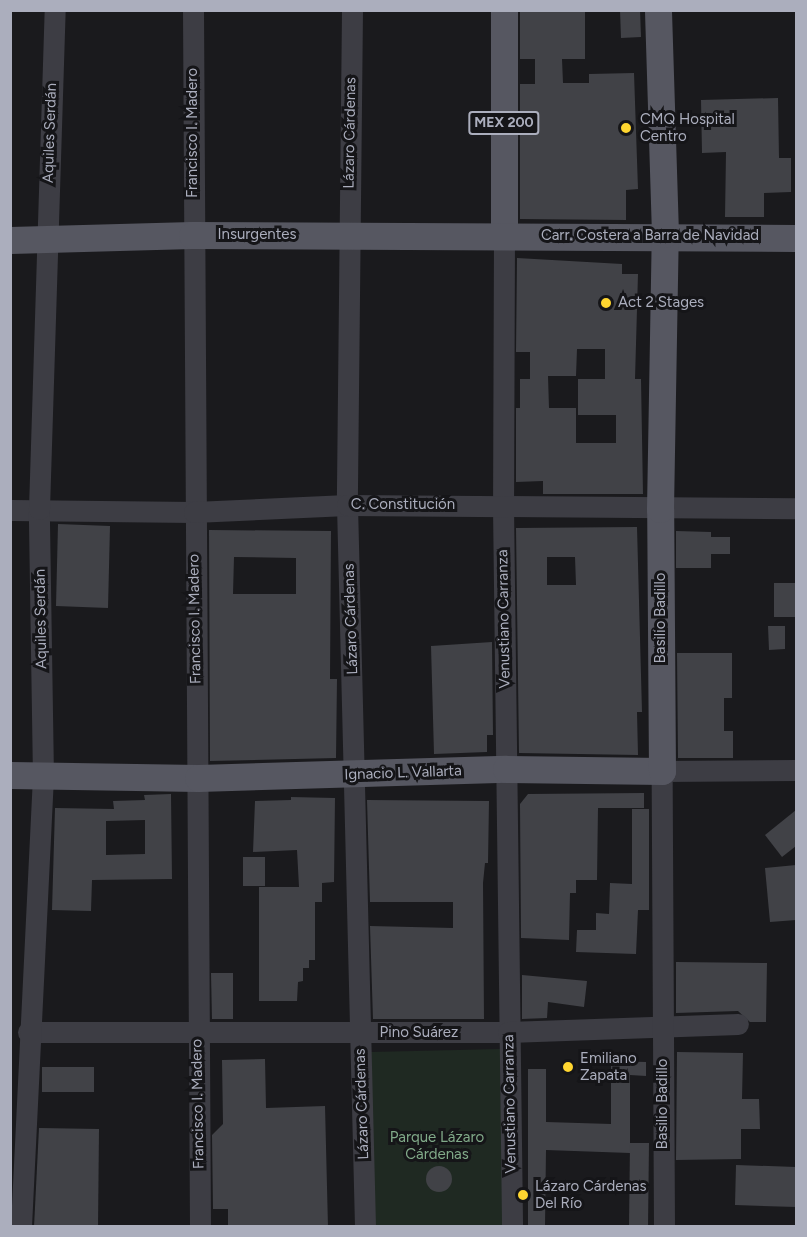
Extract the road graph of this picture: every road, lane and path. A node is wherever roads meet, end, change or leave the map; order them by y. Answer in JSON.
{"nodes":[{"id":1,"x":55,"y":10,"type":"edge"},
{"id":2,"x":193,"y":10,"type":"edge"},
{"id":3,"x":352,"y":10,"type":"edge"},
{"id":4,"x":504,"y":10,"type":"edge"},
{"id":5,"x":658,"y":10,"type":"edge"},
{"id":6,"x":665,"y":234,"type":"junction"},
{"id":7,"x":192,"y":235,"type":"junction"},
{"id":8,"x":349,"y":236,"type":"junction"},
{"id":9,"x":504,"y":236,"type":"junction"},
{"id":10,"x":796,"y":238,"type":"edge"},
{"id":11,"x":45,"y":239,"type":"junction"},
{"id":12,"x":10,"y":240,"type":"edge"},
{"id":13,"x":347,"y":505,"type":"junction"},
{"id":14,"x":503,"y":506,"type":"junction"},
{"id":15,"x":796,"y":508,"type":"edge"},
{"id":16,"x":39,"y":509,"type":"junction"},
{"id":17,"x":660,"y":509,"type":"junction"},
{"id":18,"x":10,"y":510,"type":"edge"},
{"id":19,"x":194,"y":512,"type":"junction"},
{"id":20,"x":506,"y":769,"type":"junction"},
{"id":21,"x":796,"y":770,"type":"edge"},
{"id":22,"x":662,"y":771,"type":"junction"},
{"id":23,"x":10,"y":775,"type":"edge"},
{"id":24,"x":355,"y":776,"type":"junction"},
{"id":25,"x":43,"y":777,"type":"junction"},
{"id":26,"x":198,"y":778,"type":"junction"},
{"id":27,"x":738,"y":1024,"type":"dead end"},
{"id":28,"x":663,"y":1026,"type":"junction"},
{"id":29,"x":28,"y":1032,"type":"junction"},
{"id":30,"x":508,"y":1032,"type":"junction"},
{"id":31,"x":197,"y":1033,"type":"junction"},
{"id":32,"x":360,"y":1033,"type":"junction"},
{"id":33,"x":21,"y":1227,"type":"edge"},
{"id":34,"x":200,"y":1227,"type":"edge"},
{"id":35,"x":365,"y":1227,"type":"edge"},
{"id":36,"x":512,"y":1227,"type":"edge"},
{"id":37,"x":664,"y":1227,"type":"edge"}],
"edges":[{"from":1,"to":11,"type":"street","name":"Aquiles Serdán"},
{"from":2,"to":7,"type":"street","name":"Francisco I. Madero"},
{"from":3,"to":8,"type":"street","name":"Lázaro Cárdenas"},
{"from":4,"to":9,"type":"main road","name":"Venustiano Carranza","number":"MEX 200"},
{"from":5,"to":6,"type":"main road","name":"Basilio Badillo"},
{"from":6,"to":9,"type":"main road","name":"Carr. Costera a Barra de Navidad"},
{"from":6,"to":10,"type":"main road","name":"Carr. Costera a Barra de Navidad"},
{"from":6,"to":17,"type":"main road","name":"Basilio Badillo"},
{"from":7,"to":8,"type":"main road","name":"Insurgentes"},
{"from":7,"to":11,"type":"main road","name":"Insurgentes"},
{"from":7,"to":19,"type":"street","name":"Francisco I. Madero"},
{"from":8,"to":9,"type":"main road","name":"Insurgentes"},
{"from":8,"to":13,"type":"street","name":"Lázaro Cárdenas"},
{"from":9,"to":14,"type":"street","name":"Venustiano Carranza"},
{"from":11,"to":12,"type":"main road","name":"Insurgentes"},
{"from":11,"to":16,"type":"street","name":"Aquiles Serdán"},
{"from":13,"to":14,"type":"street","name":"C. Constitución"},
{"from":13,"to":19,"type":"street","name":"C. Constitución"},
{"from":13,"to":24,"type":"street","name":"Lázaro Cárdenas"},
{"from":14,"to":17,"type":"street","name":"C. Constitución"},
{"from":14,"to":20,"type":"street","name":"Venustiano Carranza"},
{"from":15,"to":17,"type":"street","name":"C. Constitución"},
{"from":16,"to":18,"type":"street","name":"C. Constitución"},
{"from":16,"to":19,"type":"street","name":"C. Constitución"},
{"from":16,"to":25,"type":"street","name":"Aquiles Serdán"},
{"from":17,"to":22,"type":"main road","name":"Basilio Badillo"},
{"from":19,"to":26,"type":"street","name":"Francisco I. Madero"},
{"from":20,"to":22,"type":"main road","name":"Ignacio L. Vallarta"},
{"from":20,"to":24,"type":"main road","name":"Ignacio L. Vallarta"},
{"from":20,"to":30,"type":"street","name":"Venustiano Carranza"},
{"from":21,"to":22,"type":"street","name":"Ignacio L. Vallarta"},
{"from":22,"to":28,"type":"street","name":"Basilio Badillo"},
{"from":23,"to":25,"type":"main road","name":"Ignacio L. Vallarta"},
{"from":24,"to":26,"type":"main road","name":"Ignacio L. Vallarta"},
{"from":24,"to":32,"type":"street","name":"Lázaro Cárdenas"},
{"from":25,"to":26,"type":"main road","name":"Ignacio L. Vallarta"},
{"from":25,"to":29,"type":"street","name":"Aquiles Serdán"},
{"from":26,"to":31,"type":"street","name":"Francisco I. Madero"},
{"from":27,"to":28,"type":"street","name":"Pino Suárez"},
{"from":28,"to":30,"type":"street","name":"Pino Suárez"},
{"from":28,"to":37,"type":"street","name":"Basilio Badillo"},
{"from":29,"to":31,"type":"street","name":"Pino Suárez"},
{"from":29,"to":33,"type":"street","name":"Aquiles Serdán"},
{"from":30,"to":32,"type":"street","name":"Pino Suárez"},
{"from":30,"to":36,"type":"street","name":"Venustiano Carranza"},
{"from":31,"to":32,"type":"street","name":"Pino Suárez"},
{"from":31,"to":34,"type":"street","name":"Francisco I. Madero"},
{"from":32,"to":35,"type":"street","name":"Lázaro Cárdenas"}]}
